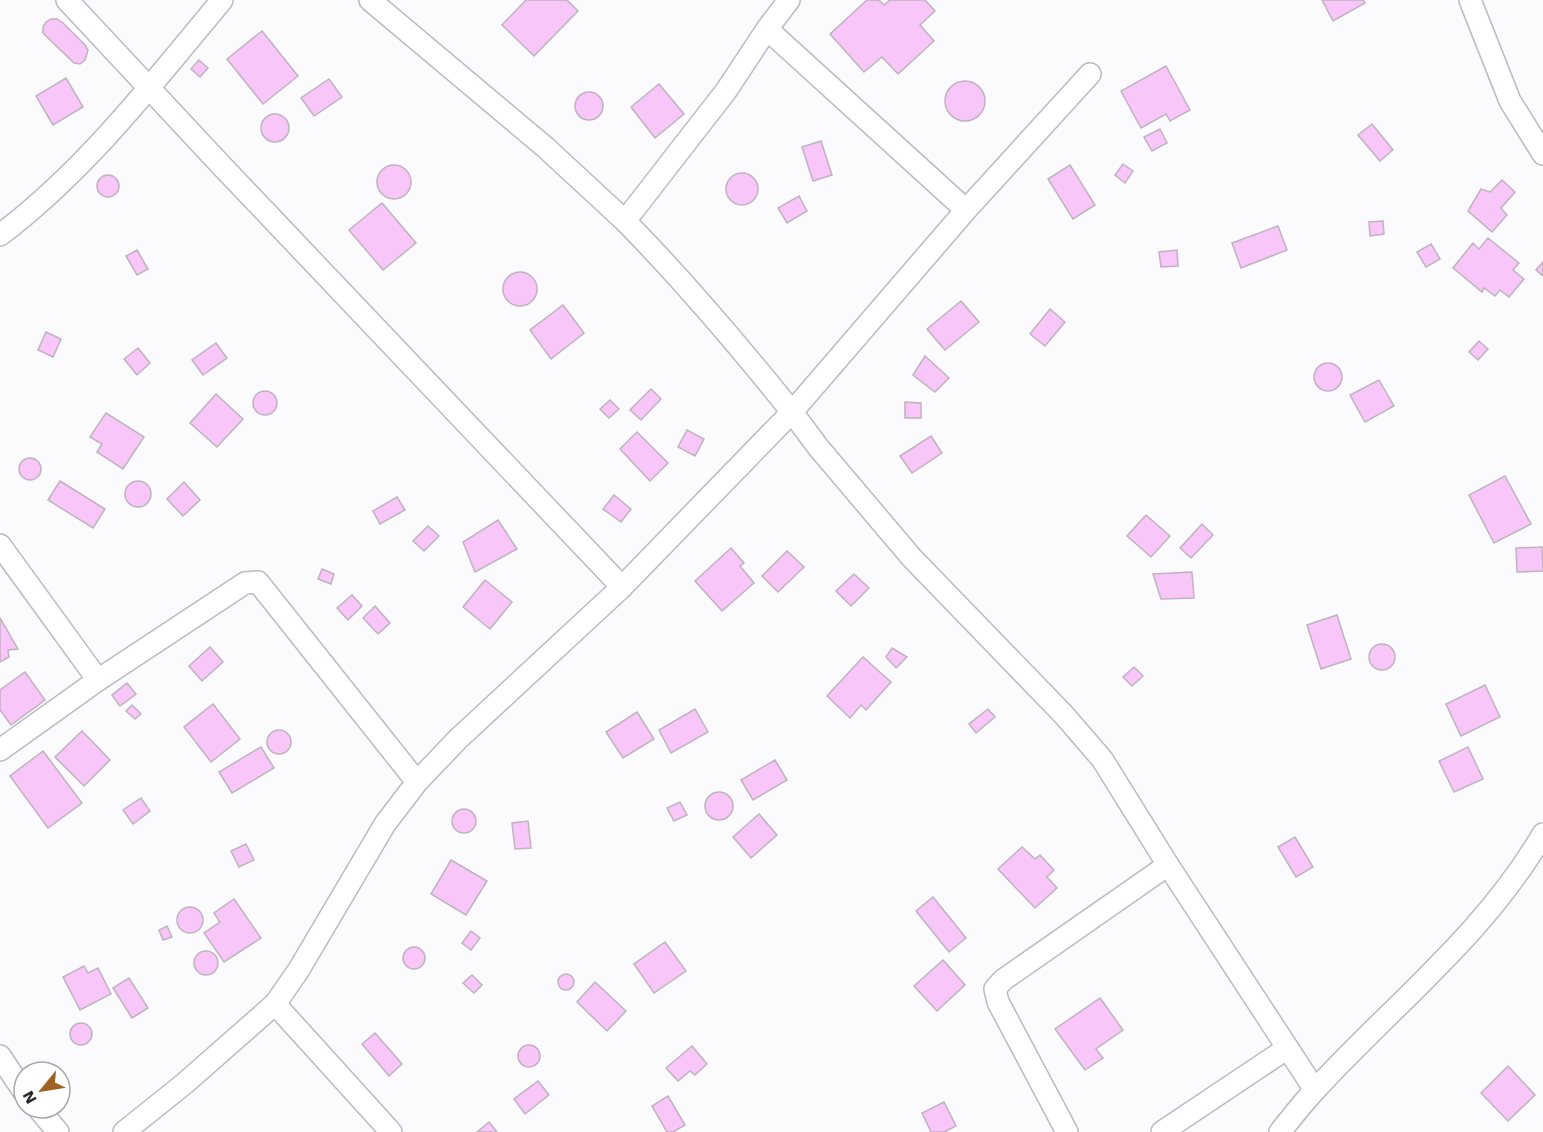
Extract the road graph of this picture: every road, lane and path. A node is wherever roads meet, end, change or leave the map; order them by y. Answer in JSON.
{"nodes":[{"id":1,"x":67,"y":0,"type":"edge"},
{"id":2,"x":222,"y":0,"type":"edge"},
{"id":3,"x":370,"y":0,"type":"edge"},
{"id":4,"x":789,"y":0,"type":"edge"},
{"id":5,"x":1470,"y":0,"type":"edge"},
{"id":6,"x":767,"y":29,"type":"junction"},
{"id":7,"x":1090,"y":74,"type":"dead end"},
{"id":8,"x":149,"y":88,"type":"junction"},
{"id":9,"x":1543,"y":154,"type":"edge"},
{"id":10,"x":966,"y":210,"type":"junction"},
{"id":11,"x":626,"y":221,"type":"junction"},
{"id":12,"x":0,"y":235,"type":"edge"},
{"id":13,"x":792,"y":412,"type":"junction"},
{"id":14,"x":0,"y":545,"type":"edge"},
{"id":15,"x":622,"y":587,"type":"junction"},
{"id":16,"x":98,"y":680,"type":"junction"},
{"id":17,"x":0,"y":750,"type":"edge"},
{"id":18,"x":417,"y":782,"type":"junction"},
{"id":19,"x":1543,"y":834,"type":"edge"},
{"id":20,"x":1168,"y":865,"type":"junction"},
{"id":21,"x":275,"y":1004,"type":"junction"},
{"id":22,"x":1286,"y":1049,"type":"junction"},
{"id":23,"x":0,"y":1056,"type":"edge"},
{"id":24,"x":12,"y":1074,"type":"edge"},
{"id":25,"x":1315,"y":1090,"type":"junction"},
{"id":26,"x":48,"y":1120,"type":"edge"},
{"id":27,"x":58,"y":1132,"type":"edge"},
{"id":28,"x":124,"y":1132,"type":"edge"},
{"id":29,"x":391,"y":1132,"type":"edge"},
{"id":30,"x":1067,"y":1132,"type":"edge"},
{"id":31,"x":1162,"y":1132,"type":"edge"},
{"id":32,"x":1280,"y":1132,"type":"edge"}],
"edges":[{"from":1,"to":8,"type":"street"},
{"from":2,"to":8,"type":"street"},
{"from":3,"to":11,"type":"street"},
{"from":4,"to":6,"type":"street"},
{"from":5,"to":9,"type":"street"},
{"from":6,"to":10,"type":"street"},
{"from":6,"to":11,"type":"street"},
{"from":7,"to":10,"type":"street"},
{"from":8,"to":12,"type":"street"},
{"from":8,"to":15,"type":"street"},
{"from":10,"to":13,"type":"street"},
{"from":11,"to":13,"type":"street"},
{"from":13,"to":15,"type":"street"},
{"from":13,"to":20,"type":"street"},
{"from":14,"to":16,"type":"street"},
{"from":15,"to":18,"type":"street"},
{"from":16,"to":17,"type":"street"},
{"from":16,"to":18,"type":"street"},
{"from":18,"to":21,"type":"street"},
{"from":19,"to":25,"type":"street"},
{"from":20,"to":22,"type":"street"},
{"from":20,"to":30,"type":"street"},
{"from":21,"to":28,"type":"street"},
{"from":21,"to":29,"type":"street"},
{"from":22,"to":25,"type":"street"},
{"from":22,"to":31,"type":"street"},
{"from":23,"to":24,"type":"street"},
{"from":25,"to":32,"type":"street"},
{"from":26,"to":27,"type":"street"}]}
